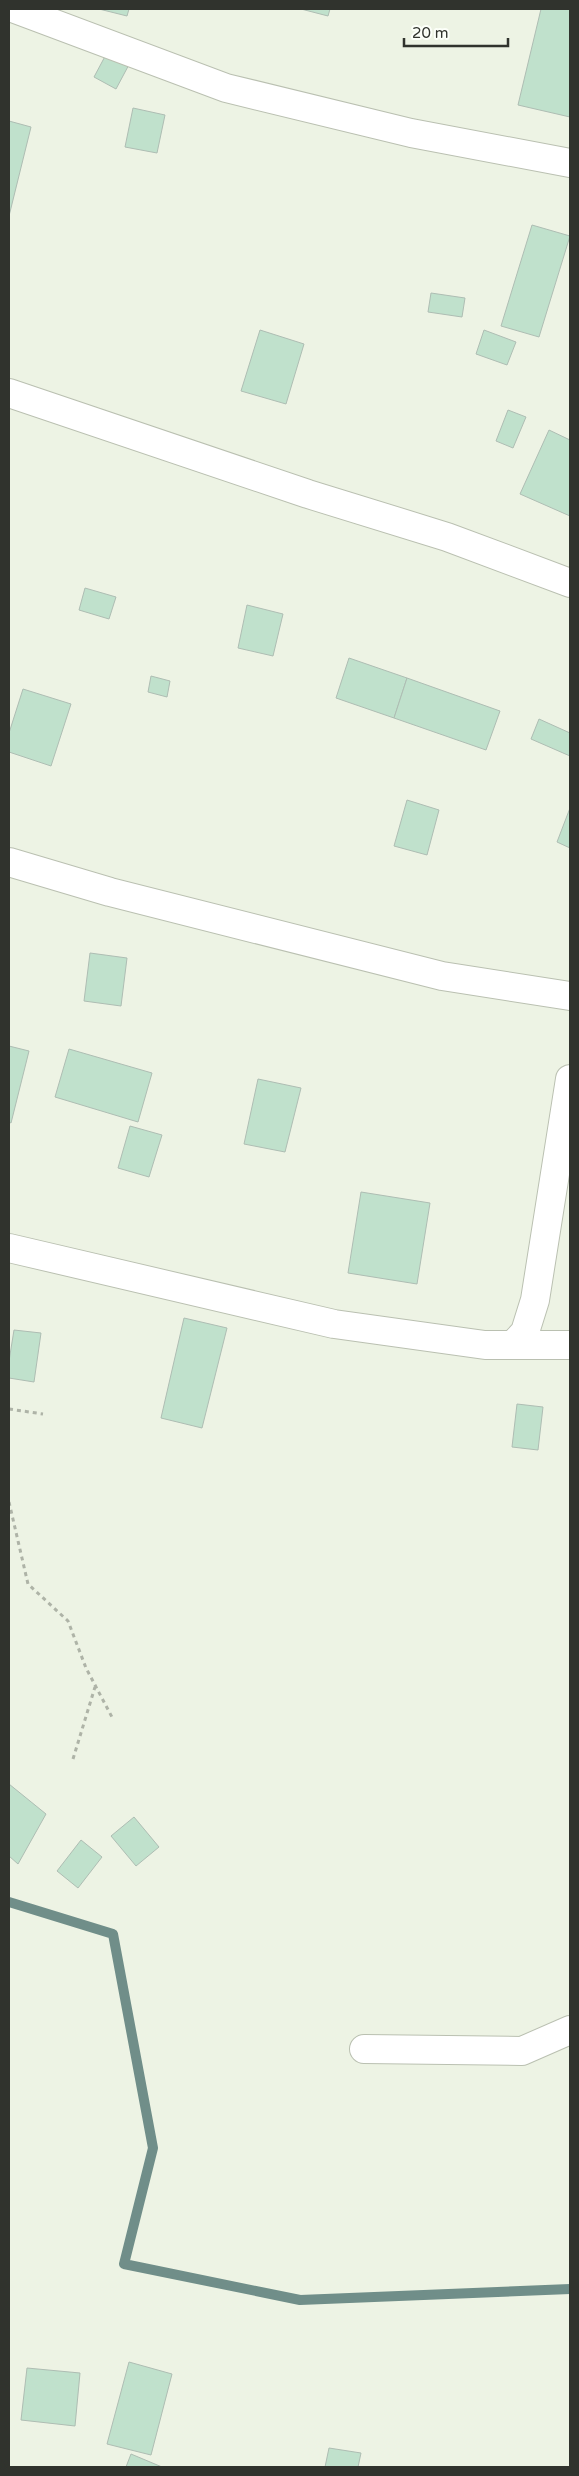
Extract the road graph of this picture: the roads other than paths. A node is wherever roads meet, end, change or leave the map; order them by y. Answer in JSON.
{"nodes":[{"id":1,"x":15,"y":9,"type":"edge"},
{"id":2,"x":570,"y":163,"type":"edge"},
{"id":3,"x":9,"y":393,"type":"edge"},
{"id":4,"x":570,"y":583,"type":"edge"},
{"id":5,"x":9,"y":862,"type":"edge"},
{"id":6,"x":570,"y":996,"type":"edge"},
{"id":7,"x":570,"y":1079,"type":"edge"},
{"id":8,"x":9,"y":1248,"type":"edge"},
{"id":9,"x":513,"y":1345,"type":"junction"},
{"id":10,"x":570,"y":1345,"type":"edge"},
{"id":11,"x":570,"y":2030,"type":"edge"},
{"id":12,"x":364,"y":2049,"type":"dead end"}],
"edges":[{"from":1,"to":2,"type":"street"},
{"from":3,"to":4,"type":"street"},
{"from":5,"to":6,"type":"street"},
{"from":7,"to":9,"type":"street"},
{"from":8,"to":9,"type":"street"},
{"from":9,"to":10,"type":"street"},
{"from":11,"to":12,"type":"street"}]}
